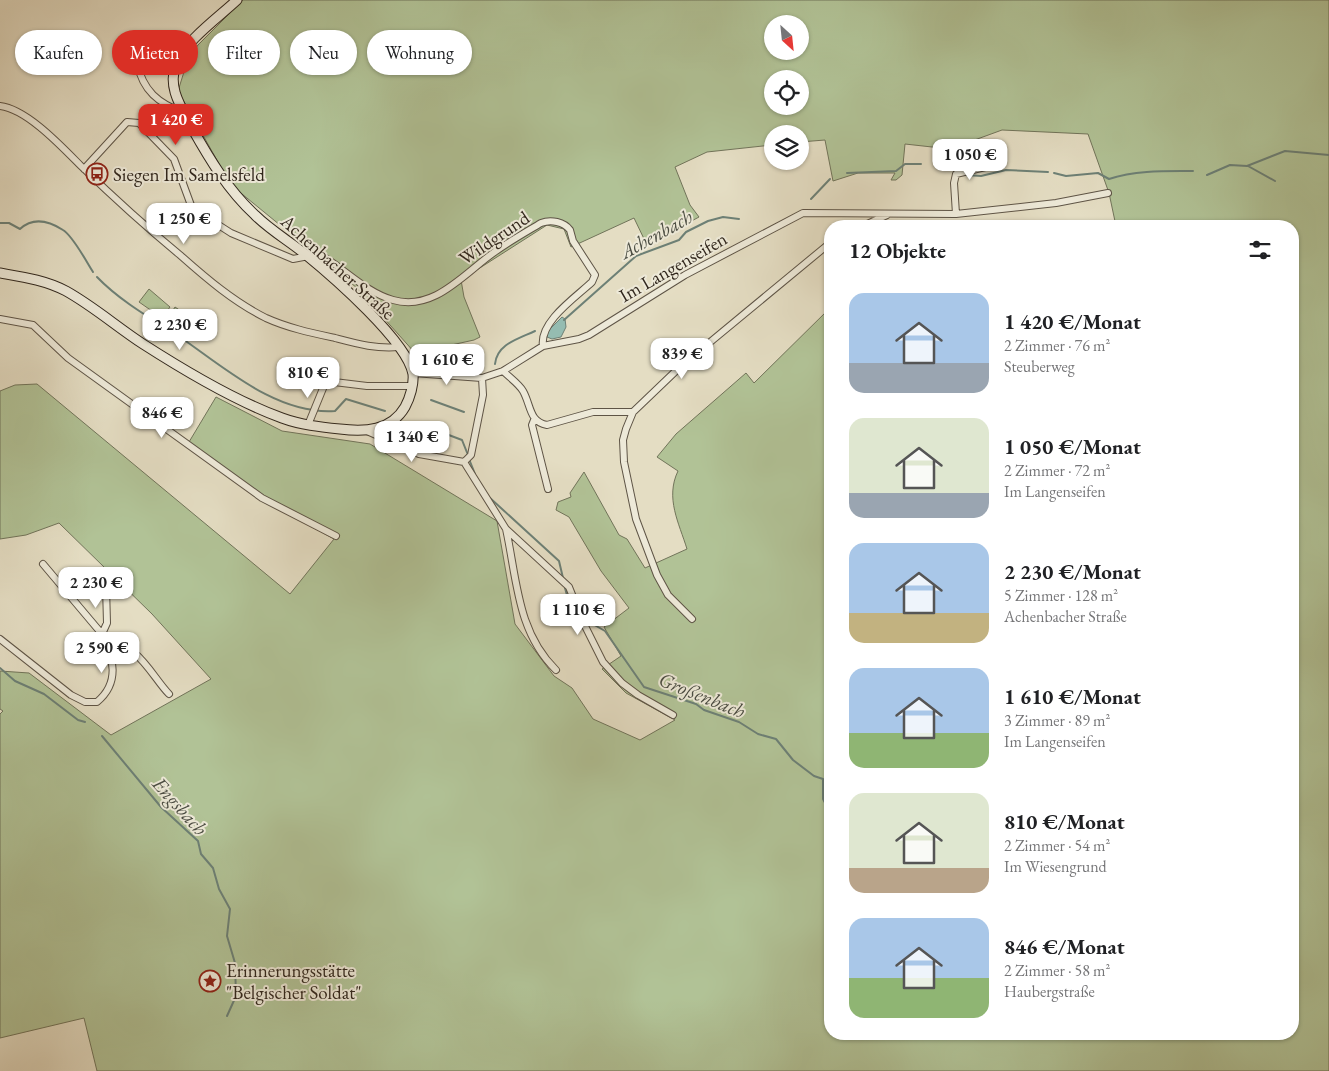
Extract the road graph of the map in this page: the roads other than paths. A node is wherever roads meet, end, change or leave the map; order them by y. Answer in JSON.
{"nodes":[{"id":1,"x":237,"y":0,"type":"edge"},
{"id":2,"x":140,"y":75,"type":"edge"},
{"id":3,"x":0,"y":106,"type":"edge"},
{"id":4,"x":184,"y":113,"type":"junction"},
{"id":5,"x":1002,"y":163,"type":"dead end"},
{"id":6,"x":84,"y":169,"type":"junction"},
{"id":7,"x":1108,"y":193,"type":"dead end"},
{"id":8,"x":192,"y":208,"type":"junction"},
{"id":9,"x":890,"y":213,"type":"junction"},
{"id":10,"x":956,"y":214,"type":"junction"},
{"id":11,"x":876,"y":220,"type":"edge"},
{"id":12,"x":150,"y":230,"type":"junction"},
{"id":13,"x":824,"y":248,"type":"edge"},
{"id":14,"x":307,"y":256,"type":"junction"},
{"id":15,"x":0,"y":272,"type":"edge"},
{"id":16,"x":0,"y":319,"type":"edge"},
{"id":17,"x":543,"y":346,"type":"junction"},
{"id":18,"x":399,"y":347,"type":"junction"},
{"id":19,"x":503,"y":371,"type":"junction"},
{"id":20,"x":413,"y":373,"type":"junction"},
{"id":21,"x":482,"y":378,"type":"junction"},
{"id":22,"x":412,"y":386,"type":"junction"},
{"id":23,"x":633,"y":412,"type":"junction"},
{"id":24,"x":534,"y":420,"type":"junction"},
{"id":25,"x":308,"y":425,"type":"junction"},
{"id":26,"x":367,"y":431,"type":"junction"},
{"id":27,"x":464,"y":462,"type":"junction"},
{"id":28,"x":548,"y":489,"type":"dead end"},
{"id":29,"x":506,"y":529,"type":"junction"},
{"id":30,"x":336,"y":536,"type":"dead end"},
{"id":31,"x":43,"y":564,"type":"dead end"},
{"id":32,"x":106,"y":588,"type":"dead end"},
{"id":33,"x":692,"y":619,"type":"dead end"},
{"id":34,"x":102,"y":634,"type":"junction"},
{"id":35,"x":0,"y":639,"type":"edge"},
{"id":36,"x":108,"y":646,"type":"junction"},
{"id":37,"x":556,"y":670,"type":"dead end"},
{"id":38,"x":169,"y":694,"type":"dead end"},
{"id":39,"x":673,"y":715,"type":"dead end"}],
"edges":[{"from":1,"to":4,"type":"main road","name":"Achenbacher Straße"},
{"from":2,"to":4,"type":"street"},
{"from":3,"to":6,"type":"street"},
{"from":4,"to":14,"type":"main road","name":"Achenbacher Straße"},
{"from":5,"to":10,"type":"street"},
{"from":6,"to":8,"type":"street"},
{"from":6,"to":12,"type":"street"},
{"from":7,"to":10,"type":"street","name":"Im Langenseifen"},
{"from":8,"to":12,"type":"street"},
{"from":8,"to":14,"type":"street"},
{"from":9,"to":10,"type":"street","name":"Im Langenseifen"},
{"from":9,"to":11,"type":"street"},
{"from":9,"to":17,"type":"street","name":"Im Langenseifen"},
{"from":12,"to":18,"type":"street"},
{"from":13,"to":23,"type":"street"},
{"from":14,"to":17,"type":"street","name":"Wildgrund"},
{"from":14,"to":18,"type":"main road","name":"Achenbacher Straße"},
{"from":15,"to":25,"type":"main road"},
{"from":16,"to":30,"type":"street"},
{"from":17,"to":19,"type":"street","name":"Im Langenseifen"},
{"from":18,"to":20,"type":"main road","name":"Achenbacher Straße"},
{"from":19,"to":21,"type":"street","name":"Im Langenseifen"},
{"from":19,"to":24,"type":"street"},
{"from":20,"to":21,"type":"street","name":"Im Langenseifen"},
{"from":20,"to":22,"type":"main road"},
{"from":21,"to":27,"type":"street"},
{"from":22,"to":25,"type":"street"},
{"from":22,"to":26,"type":"main road"},
{"from":23,"to":24,"type":"street"},
{"from":23,"to":33,"type":"street"},
{"from":24,"to":28,"type":"street"},
{"from":25,"to":26,"type":"main road"},
{"from":26,"to":27,"type":"street"},
{"from":27,"to":29,"type":"street"},
{"from":29,"to":37,"type":"street"},
{"from":29,"to":39,"type":"street"},
{"from":31,"to":34,"type":"street"},
{"from":32,"to":34,"type":"street"},
{"from":34,"to":36,"type":"street"},
{"from":35,"to":36,"type":"street"},
{"from":36,"to":38,"type":"street"}]}
